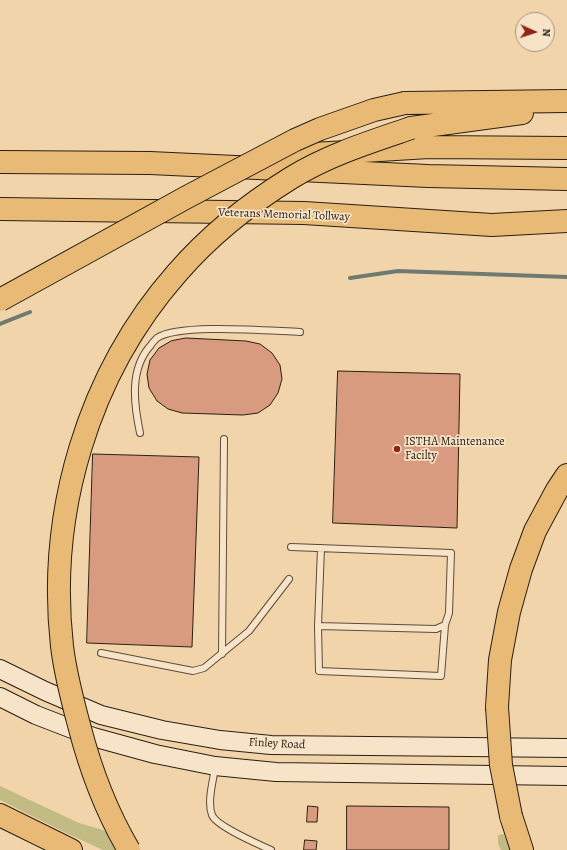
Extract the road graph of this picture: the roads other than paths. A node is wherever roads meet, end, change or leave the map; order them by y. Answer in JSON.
{"nodes":[{"id":1,"x":567,"y":101,"type":"edge"},
{"id":2,"x":567,"y":108,"type":"edge"},
{"id":3,"x":567,"y":148,"type":"edge"},
{"id":4,"x":0,"y":162,"type":"edge"},
{"id":5,"x":150,"y":163,"type":"junction"},
{"id":6,"x":567,"y":179,"type":"edge"},
{"id":7,"x":0,"y":209,"type":"edge"},
{"id":8,"x":567,"y":221,"type":"edge"},
{"id":9,"x":492,"y":225,"type":"junction"},
{"id":10,"x":567,"y":230,"type":"edge"},
{"id":11,"x":0,"y":300,"type":"edge"},
{"id":12,"x":300,"y":332,"type":"dead end"},
{"id":13,"x":140,"y":433,"type":"dead end"},
{"id":14,"x":224,"y":439,"type":"dead end"},
{"id":15,"x":567,"y":475,"type":"edge"},
{"id":16,"x":291,"y":547,"type":"dead end"},
{"id":17,"x":320,"y":548,"type":"junction"},
{"id":18,"x":290,"y":579,"type":"dead end"},
{"id":19,"x":445,"y":625,"type":"junction"},
{"id":20,"x":318,"y":626,"type":"junction"},
{"id":21,"x":100,"y":653,"type":"dead end"},
{"id":22,"x":222,"y":654,"type":"junction"},
{"id":23,"x":0,"y":669,"type":"edge"},
{"id":24,"x":0,"y":697,"type":"edge"},
{"id":25,"x":567,"y":748,"type":"edge"},
{"id":26,"x":215,"y":766,"type":"junction"},
{"id":27,"x":567,"y":776,"type":"edge"},
{"id":28,"x":0,"y":815,"type":"edge"},
{"id":29,"x":71,"y":850,"type":"edge"},
{"id":30,"x":129,"y":850,"type":"edge"},
{"id":31,"x":271,"y":850,"type":"edge"},
{"id":32,"x":522,"y":850,"type":"edge"}],
"edges":[{"from":1,"to":11,"type":"highway","bridge":true},
{"from":2,"to":30,"type":"highway","bridge":true},
{"from":3,"to":5,"type":"highway"},
{"from":4,"to":5,"type":"highway"},
{"from":5,"to":6,"type":"highway"},
{"from":7,"to":9,"type":"highway","name":"Veterans Memorial Tollway"},
{"from":8,"to":9,"type":"highway","name":"Veterans Memorial Tollway"},
{"from":9,"to":10,"type":"highway"},
{"from":12,"to":13,"type":"lane"},
{"from":14,"to":22,"type":"lane"},
{"from":15,"to":32,"type":"highway","bridge":true},
{"from":16,"to":17,"type":"lane"},
{"from":17,"to":19,"type":"lane"},
{"from":17,"to":20,"type":"lane"},
{"from":18,"to":22,"type":"lane"},
{"from":19,"to":20,"type":"lane"},
{"from":19,"to":20,"type":"lane"},
{"from":21,"to":22,"type":"lane"},
{"from":23,"to":25,"type":"main road","name":"Finley Road"},
{"from":24,"to":26,"type":"main road"},
{"from":26,"to":27,"type":"main road"},
{"from":26,"to":31,"type":"lane"},
{"from":28,"to":29,"type":"highway"}]}
